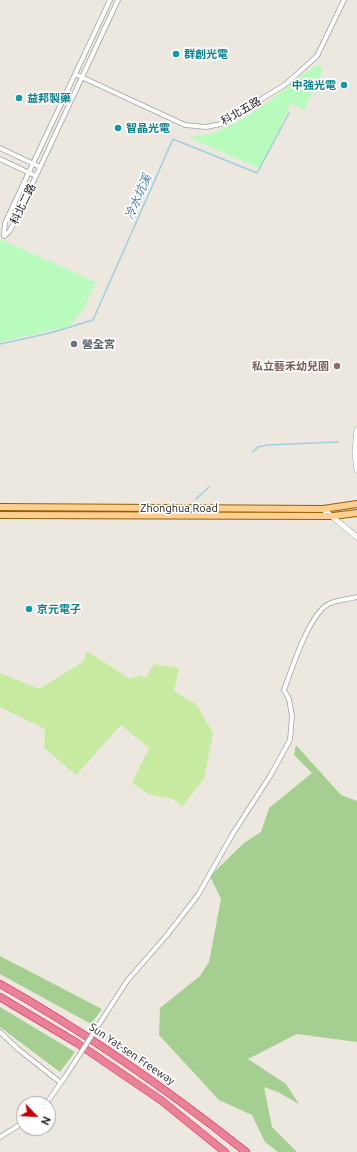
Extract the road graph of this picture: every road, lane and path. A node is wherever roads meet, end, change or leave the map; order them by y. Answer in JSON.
{"nodes":[{"id":1,"x":110,"y":0,"type":"edge"},
{"id":2,"x":118,"y":0,"type":"edge"},
{"id":3,"x":344,"y":0,"type":"edge"},
{"id":4,"x":75,"y":74,"type":"junction"},
{"id":5,"x":82,"y":77,"type":"junction"},
{"id":6,"x":0,"y":148,"type":"edge"},
{"id":7,"x":0,"y":159,"type":"edge"},
{"id":8,"x":33,"y":164,"type":"junction"},
{"id":9,"x":40,"y":167,"type":"junction"},
{"id":10,"x":29,"y":173,"type":"junction"},
{"id":11,"x":36,"y":176,"type":"junction"},
{"id":12,"x":2,"y":235,"type":"edge"},
{"id":13,"x":357,"y":430,"type":"edge"},
{"id":14,"x":357,"y":470,"type":"edge"},
{"id":15,"x":357,"y":504,"type":"edge"},
{"id":16,"x":0,"y":507,"type":"edge"},
{"id":17,"x":238,"y":508,"type":"junction"},
{"id":18,"x":323,"y":508,"type":"junction"},
{"id":19,"x":357,"y":513,"type":"edge"},
{"id":20,"x":0,"y":514,"type":"edge"},
{"id":21,"x":238,"y":516,"type":"junction"},
{"id":22,"x":333,"y":516,"type":"junction"},
{"id":23,"x":357,"y":537,"type":"edge"},
{"id":24,"x":357,"y":597,"type":"edge"},
{"id":25,"x":0,"y":984,"type":"edge"},
{"id":26,"x":0,"y":997,"type":"edge"},
{"id":27,"x":0,"y":1032,"type":"edge"},
{"id":28,"x":61,"y":1083,"type":"junction"},
{"id":29,"x":52,"y":1096,"type":"edge"},
{"id":30,"x":16,"y":1127,"type":"edge"},
{"id":31,"x":0,"y":1137,"type":"edge"},
{"id":32,"x":225,"y":1152,"type":"edge"},
{"id":33,"x":246,"y":1152,"type":"edge"}],
"edges":[{"from":1,"to":4,"type":"street","name":"科北二路"},
{"from":2,"to":5,"type":"street","name":"科北二路"},
{"from":3,"to":5,"type":"street","name":"科北五路"},
{"from":4,"to":5,"type":"street","name":"科北五路"},
{"from":4,"to":8,"type":"street","name":"科北二路"},
{"from":5,"to":9,"type":"street","name":"科北二路"},
{"from":6,"to":8,"type":"street"},
{"from":7,"to":10,"type":"street"},
{"from":8,"to":9,"type":"street"},
{"from":8,"to":10,"type":"street","name":"科北二路"},
{"from":9,"to":11,"type":"street","name":"科北二路"},
{"from":10,"to":11,"type":"street"},
{"from":10,"to":12,"type":"street","name":"科北二路"},
{"from":11,"to":12,"type":"street","name":"科北二路"},
{"from":13,"to":14,"type":"street"},
{"from":15,"to":18,"type":"main road","name":"Zhonghua Road"},
{"from":16,"to":17,"type":"main road","name":"Zhonghua Road"},
{"from":17,"to":18,"type":"main road","name":"Zhonghua Road"},
{"from":17,"to":21,"type":"main road"},
{"from":18,"to":22,"type":"street"},
{"from":19,"to":22,"type":"main road","name":"Zhonghua Road"},
{"from":20,"to":21,"type":"main road","name":"Zhonghua Road"},
{"from":21,"to":22,"type":"main road","name":"Zhonghua Road"},
{"from":22,"to":23,"type":"street"},
{"from":24,"to":28,"type":"street","bridge":true},
{"from":25,"to":33,"type":"highway","name":"Sun Yat-sen Freeway"},
{"from":26,"to":32,"type":"highway","name":"Sun Yat-sen Freeway"},
{"from":27,"to":28,"type":"street"},
{"from":28,"to":29,"type":"street"},
{"from":30,"to":31,"type":"street"}]}
